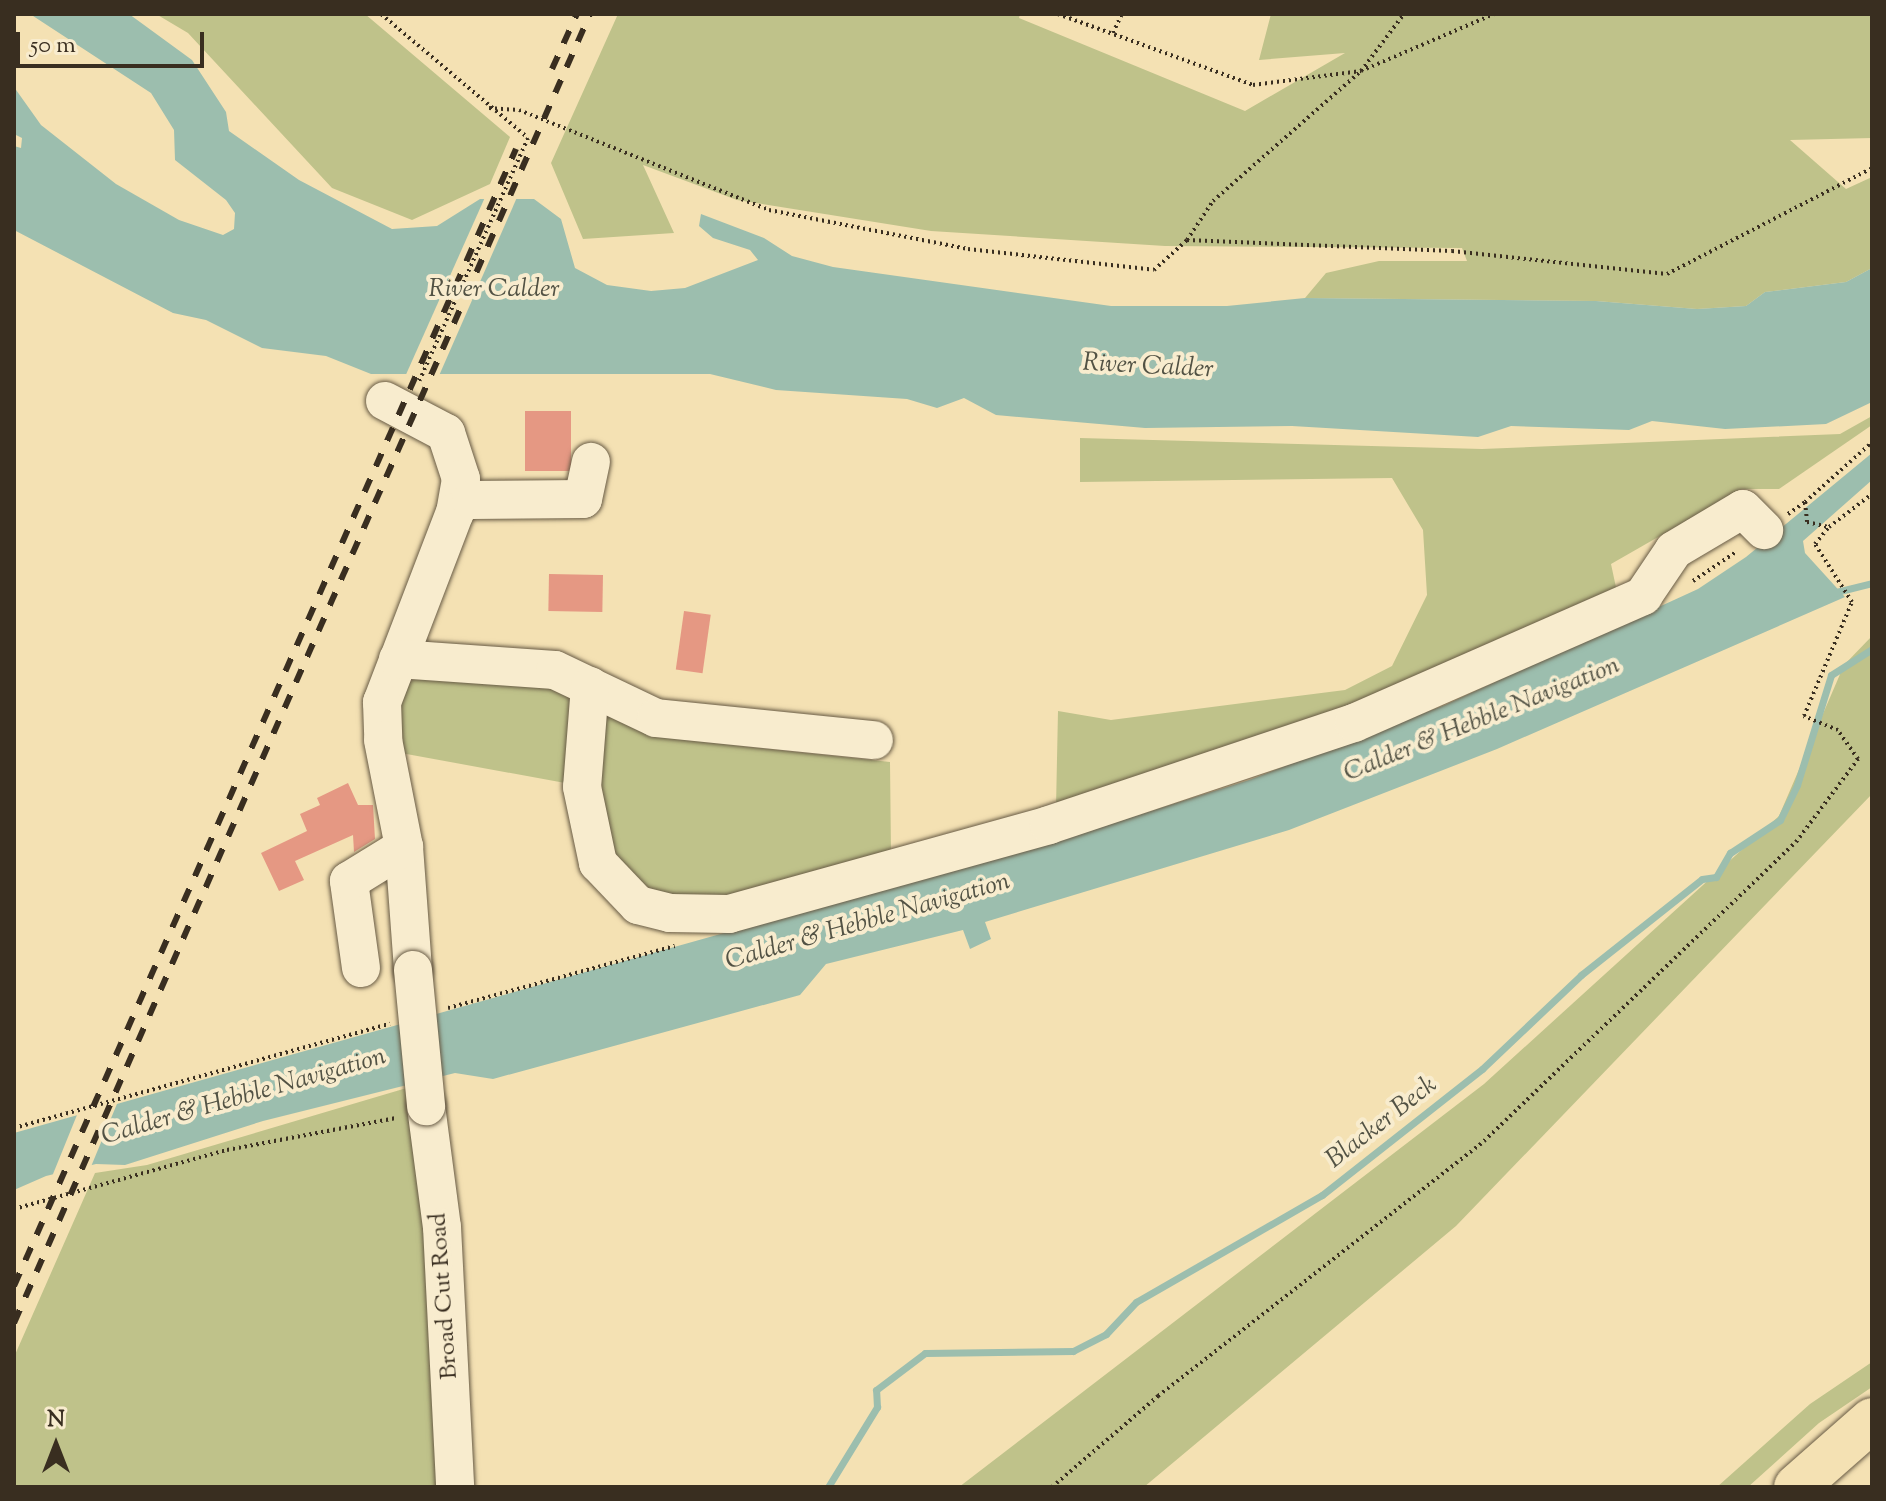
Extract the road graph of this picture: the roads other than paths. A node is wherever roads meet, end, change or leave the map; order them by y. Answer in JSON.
{"nodes":[{"id":1,"x":398,"y":400,"type":"road end"},
{"id":2,"x":470,"y":416,"type":"dead end"},
{"id":3,"x":591,"y":462,"type":"dead end"},
{"id":4,"x":471,"y":500,"type":"junction"},
{"id":5,"x":1764,"y":530,"type":"dead end"},
{"id":6,"x":398,"y":659,"type":"junction"},
{"id":7,"x":590,"y":686,"type":"junction"},
{"id":8,"x":874,"y":740,"type":"dead end"},
{"id":9,"x":404,"y":847,"type":"junction"},
{"id":10,"x":361,"y":968,"type":"dead end"},
{"id":11,"x":1872,"y":1420,"type":"edge"},
{"id":12,"x":455,"y":1487,"type":"edge"},
{"id":13,"x":1796,"y":1487,"type":"edge"}],
"edges":[{"from":1,"to":6,"type":"street"},
{"from":2,"to":4,"type":"street"},
{"from":3,"to":4,"type":"street"},
{"from":4,"to":6,"type":"street"},
{"from":5,"to":7,"type":"street"},
{"from":6,"to":7,"type":"street"},
{"from":6,"to":9,"type":"street"},
{"from":7,"to":8,"type":"street"},
{"from":9,"to":10,"type":"street"},
{"from":9,"to":12,"type":"street","name":"Broad Cut Road","bridge":true},
{"from":11,"to":13,"type":"main road"}]}
